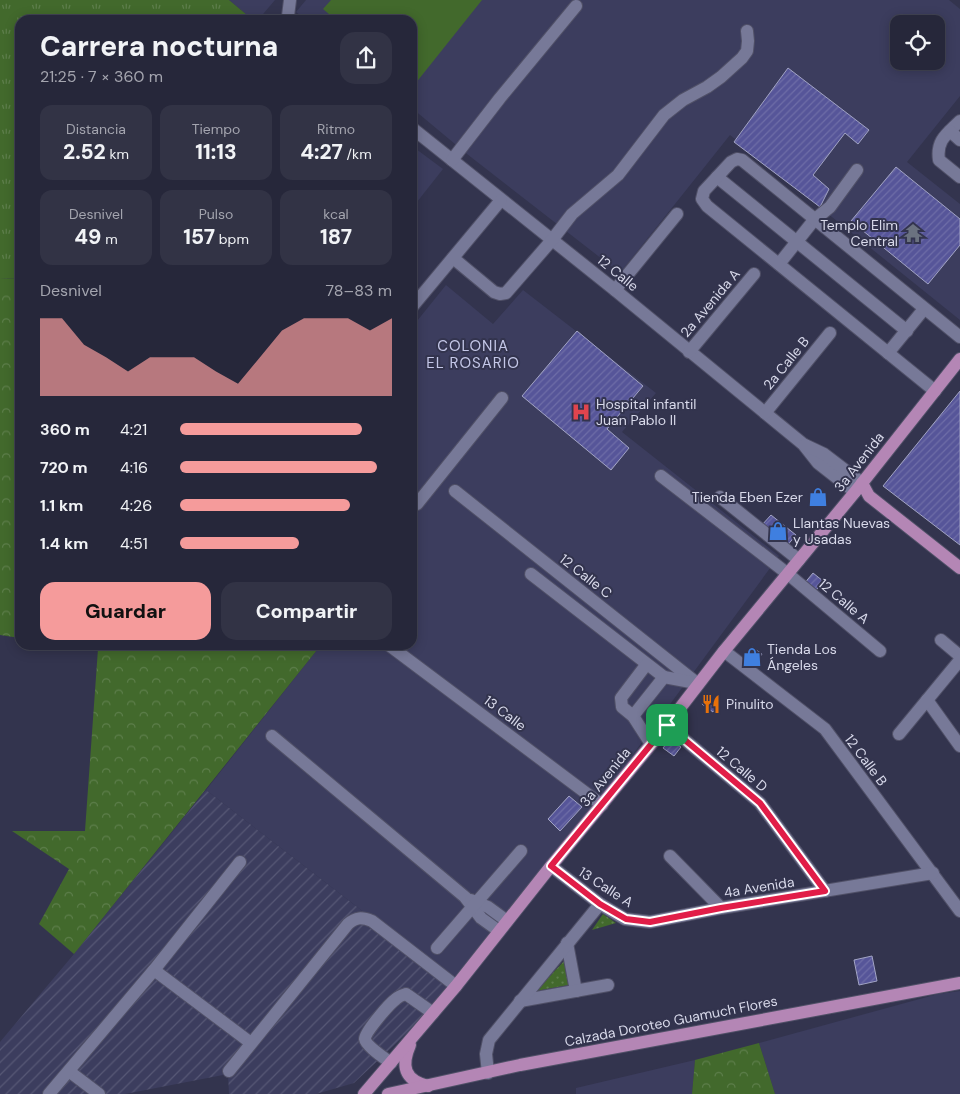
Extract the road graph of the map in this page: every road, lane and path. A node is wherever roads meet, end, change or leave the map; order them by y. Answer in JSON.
{"nodes":[{"id":1,"x":290,"y":0,"type":"edge"},
{"id":2,"x":576,"y":6,"type":"dead end"},
{"id":3,"x":288,"y":15,"type":"edge"},
{"id":4,"x":747,"y":30,"type":"dead end"},
{"id":5,"x":960,"y":121,"type":"edge"},
{"id":6,"x":950,"y":131,"type":"junction"},
{"id":7,"x":417,"y":132,"type":"edge"},
{"id":8,"x":960,"y":140,"type":"edge"},
{"id":9,"x":452,"y":160,"type":"junction"},
{"id":10,"x":857,"y":170,"type":"dead end"},
{"id":11,"x":717,"y":177,"type":"junction"},
{"id":12,"x":960,"y":177,"type":"edge"},
{"id":13,"x":501,"y":200,"type":"junction"},
{"id":14,"x":677,"y":214,"type":"dead end"},
{"id":15,"x":814,"y":220,"type":"junction"},
{"id":16,"x":552,"y":240,"type":"junction"},
{"id":17,"x":797,"y":241,"type":"junction"},
{"id":18,"x":453,"y":258,"type":"junction"},
{"id":19,"x":779,"y":264,"type":"junction"},
{"id":20,"x":754,"y":274,"type":"dead end"},
{"id":21,"x":615,"y":290,"type":"junction"},
{"id":22,"x":417,"y":301,"type":"edge"},
{"id":23,"x":924,"y":309,"type":"junction"},
{"id":24,"x":907,"y":331,"type":"junction"},
{"id":25,"x":830,"y":333,"type":"dead end"},
{"id":26,"x":960,"y":337,"type":"edge"},
{"id":27,"x":689,"y":352,"type":"junction"},
{"id":28,"x":888,"y":353,"type":"junction"},
{"id":29,"x":960,"y":359,"type":"edge"},
{"id":30,"x":935,"y":391,"type":"junction"},
{"id":31,"x":502,"y":398,"type":"dead end"},
{"id":32,"x":765,"y":413,"type":"junction"},
{"id":33,"x":661,"y":476,"type":"dead end"},
{"id":34,"x":858,"y":488,"type":"junction"},
{"id":35,"x":455,"y":491,"type":"dead end"},
{"id":36,"x":720,"y":497,"type":"dead end"},
{"id":37,"x":417,"y":504,"type":"edge"},
{"id":38,"x":799,"y":560,"type":"junction"},
{"id":39,"x":960,"y":568,"type":"edge"},
{"id":40,"x":531,"y":574,"type":"dead end"},
{"id":41,"x":788,"y":574,"type":"junction"},
{"id":42,"x":941,"y":640,"type":"dead end"},
{"id":43,"x":395,"y":650,"type":"edge"},
{"id":44,"x":724,"y":651,"type":"junction"},
{"id":45,"x":880,"y":651,"type":"dead end"},
{"id":46,"x":960,"y":656,"type":"edge"},
{"id":47,"x":960,"y":660,"type":"edge"},
{"id":48,"x":646,"y":664,"type":"junction"},
{"id":49,"x":664,"y":677,"type":"junction"},
{"id":50,"x":698,"y":684,"type":"junction"},
{"id":51,"x":927,"y":700,"type":"junction"},
{"id":52,"x":633,"y":716,"type":"junction"},
{"id":53,"x":667,"y":725,"type":"junction"},
{"id":54,"x":899,"y":734,"type":"dead end"},
{"id":55,"x":272,"y":736,"type":"dead end"},
{"id":56,"x":651,"y":744,"type":"junction"},
{"id":57,"x":960,"y":746,"type":"edge"},
{"id":58,"x":602,"y":805,"type":"junction"},
{"id":59,"x":520,"y":852,"type":"dead end"},
{"id":60,"x":670,"y":856,"type":"dead end"},
{"id":61,"x":240,"y":862,"type":"dead end"},
{"id":62,"x":551,"y":866,"type":"junction"},
{"id":63,"x":933,"y":873,"type":"junction"},
{"id":64,"x":825,"y":891,"type":"junction"},
{"id":65,"x":472,"y":902,"type":"junction"},
{"id":66,"x":600,"y":904,"type":"junction"},
{"id":67,"x":721,"y":908,"type":"junction"},
{"id":68,"x":960,"y":911,"type":"edge"},
{"id":69,"x":650,"y":922,"type":"joint"},
{"id":70,"x":503,"y":926,"type":"junction"},
{"id":71,"x":567,"y":943,"type":"junction"},
{"id":72,"x":436,"y":948,"type":"dead end"},
{"id":73,"x":154,"y":970,"type":"junction"},
{"id":74,"x":960,"y":983,"type":"edge"},
{"id":75,"x":608,"y":984,"type":"dead end"},
{"id":76,"x":456,"y":986,"type":"junction"},
{"id":77,"x":576,"y":992,"type":"junction"},
{"id":78,"x":520,"y":1001,"type":"junction"},
{"id":79,"x":433,"y":1013,"type":"junction"},
{"id":80,"x":412,"y":1038,"type":"junction"},
{"id":81,"x":251,"y":1043,"type":"junction"},
{"id":82,"x":391,"y":1063,"type":"junction"},
{"id":83,"x":229,"y":1071,"type":"dead end"},
{"id":84,"x":70,"y":1072,"type":"junction"},
{"id":85,"x":488,"y":1073,"type":"junction"},
{"id":86,"x":428,"y":1086,"type":"junction"},
{"id":87,"x":414,"y":1092,"type":"edge"},
{"id":88,"x":49,"y":1094,"type":"edge"},
{"id":89,"x":99,"y":1094,"type":"edge"},
{"id":90,"x":364,"y":1094,"type":"edge"},
{"id":91,"x":388,"y":1094,"type":"edge"}],
"edges":[{"from":1,"to":3,"type":"street"},
{"from":2,"to":9,"type":"street"},
{"from":4,"to":16,"type":"street"},
{"from":5,"to":6,"type":"street"},
{"from":6,"to":8,"type":"street"},
{"from":6,"to":12,"type":"street"},
{"from":7,"to":9,"type":"street","name":"12 Calle"},
{"from":9,"to":13,"type":"street","name":"12 Calle"},
{"from":10,"to":15,"type":"street"},
{"from":11,"to":15,"type":"street"},
{"from":11,"to":17,"type":"street"},
{"from":11,"to":19,"type":"street"},
{"from":13,"to":16,"type":"street","name":"12 Calle"},
{"from":13,"to":18,"type":"street"},
{"from":14,"to":21,"type":"street"},
{"from":15,"to":17,"type":"street"},
{"from":15,"to":23,"type":"street"},
{"from":16,"to":18,"type":"street"},
{"from":16,"to":21,"type":"street","name":"12 Calle"},
{"from":17,"to":19,"type":"street"},
{"from":17,"to":24,"type":"street"},
{"from":18,"to":22,"type":"street"},
{"from":19,"to":28,"type":"street"},
{"from":20,"to":27,"type":"street","name":"2a Avenida A"},
{"from":21,"to":27,"type":"street","name":"12 Calle"},
{"from":23,"to":24,"type":"street"},
{"from":23,"to":26,"type":"street"},
{"from":24,"to":28,"type":"street"},
{"from":25,"to":32,"type":"street","name":"2a Calle B"},
{"from":27,"to":32,"type":"street","name":"12 Calle"},
{"from":28,"to":30,"type":"street"},
{"from":29,"to":30,"type":"main road","name":"3a Avenida"},
{"from":30,"to":34,"type":"main road","name":"3a Avenida"},
{"from":31,"to":37,"type":"street"},
{"from":32,"to":34,"type":"street","name":"12 Calle"},
{"from":33,"to":41,"type":"street","name":"12 Calle A"},
{"from":34,"to":38,"type":"main road","name":"3a Avenida"},
{"from":34,"to":39,"type":"main road","name":"12 Calle"},
{"from":35,"to":50,"type":"street","name":"12 Calle C"},
{"from":36,"to":38,"type":"street"},
{"from":38,"to":41,"type":"main road","name":"3a Avenida"},
{"from":40,"to":48,"type":"street"},
{"from":41,"to":44,"type":"main road","name":"3a Avenida"},
{"from":41,"to":45,"type":"street","name":"12 Calle A"},
{"from":42,"to":46,"type":"street"},
{"from":43,"to":58,"type":"street","name":"13 Calle"},
{"from":44,"to":50,"type":"main road","name":"3a Avenida"},
{"from":44,"to":63,"type":"street","name":"12 Calle B"},
{"from":47,"to":51,"type":"street"},
{"from":48,"to":49,"type":"street"},
{"from":48,"to":52,"type":"street"},
{"from":49,"to":50,"type":"street"},
{"from":49,"to":52,"type":"street"},
{"from":50,"to":53,"type":"main road","name":"3a Avenida"},
{"from":51,"to":54,"type":"street"},
{"from":51,"to":57,"type":"street"},
{"from":52,"to":56,"type":"street"},
{"from":53,"to":56,"type":"main road","name":"3a Avenida"},
{"from":53,"to":64,"type":"street","name":"12 Calle D"},
{"from":55,"to":65,"type":"street"},
{"from":56,"to":58,"type":"main road","name":"3a Avenida"},
{"from":58,"to":62,"type":"main road","name":"3a Avenida"},
{"from":59,"to":65,"type":"street"},
{"from":60,"to":67,"type":"street"},
{"from":61,"to":73,"type":"street"},
{"from":62,"to":66,"type":"street","name":"13 Calle A"},
{"from":62,"to":70,"type":"main road","name":"3a Avenida"},
{"from":63,"to":64,"type":"street","name":"4a Avenida"},
{"from":63,"to":68,"type":"street","name":"12 Calle B"},
{"from":64,"to":67,"type":"street","name":"4a Avenida"},
{"from":65,"to":70,"type":"street"},
{"from":65,"to":72,"type":"street"},
{"from":66,"to":69,"type":"street","name":"13 Calle A"},
{"from":66,"to":71,"type":"street"},
{"from":67,"to":69,"type":"street","name":"4a Avenida"},
{"from":70,"to":76,"type":"main road","name":"3a Avenida"},
{"from":71,"to":77,"type":"street"},
{"from":71,"to":78,"type":"street"},
{"from":73,"to":81,"type":"street"},
{"from":73,"to":84,"type":"street"},
{"from":74,"to":85,"type":"main road","name":"Calzada Doroteo Guamuch Flores"},
{"from":75,"to":77,"type":"street"},
{"from":76,"to":79,"type":"main road","name":"3a Avenida"},
{"from":76,"to":81,"type":"street"},
{"from":77,"to":78,"type":"street"},
{"from":78,"to":85,"type":"street"},
{"from":79,"to":80,"type":"main road","name":"3a Avenida"},
{"from":79,"to":82,"type":"street"},
{"from":80,"to":82,"type":"main road","name":"3a Avenida"},
{"from":80,"to":86,"type":"main road"},
{"from":81,"to":83,"type":"street"},
{"from":82,"to":90,"type":"main road","name":"3a Avenida"},
{"from":84,"to":88,"type":"street"},
{"from":84,"to":89,"type":"street"},
{"from":85,"to":86,"type":"main road","name":"Calzada Doroteo Guamuch Flores"},
{"from":86,"to":87,"type":"main road","name":"Calzada Doroteo Guamuch Flores"},
{"from":87,"to":91,"type":"main road","name":"Calzada Doroteo Guamuch Flores"}]}
